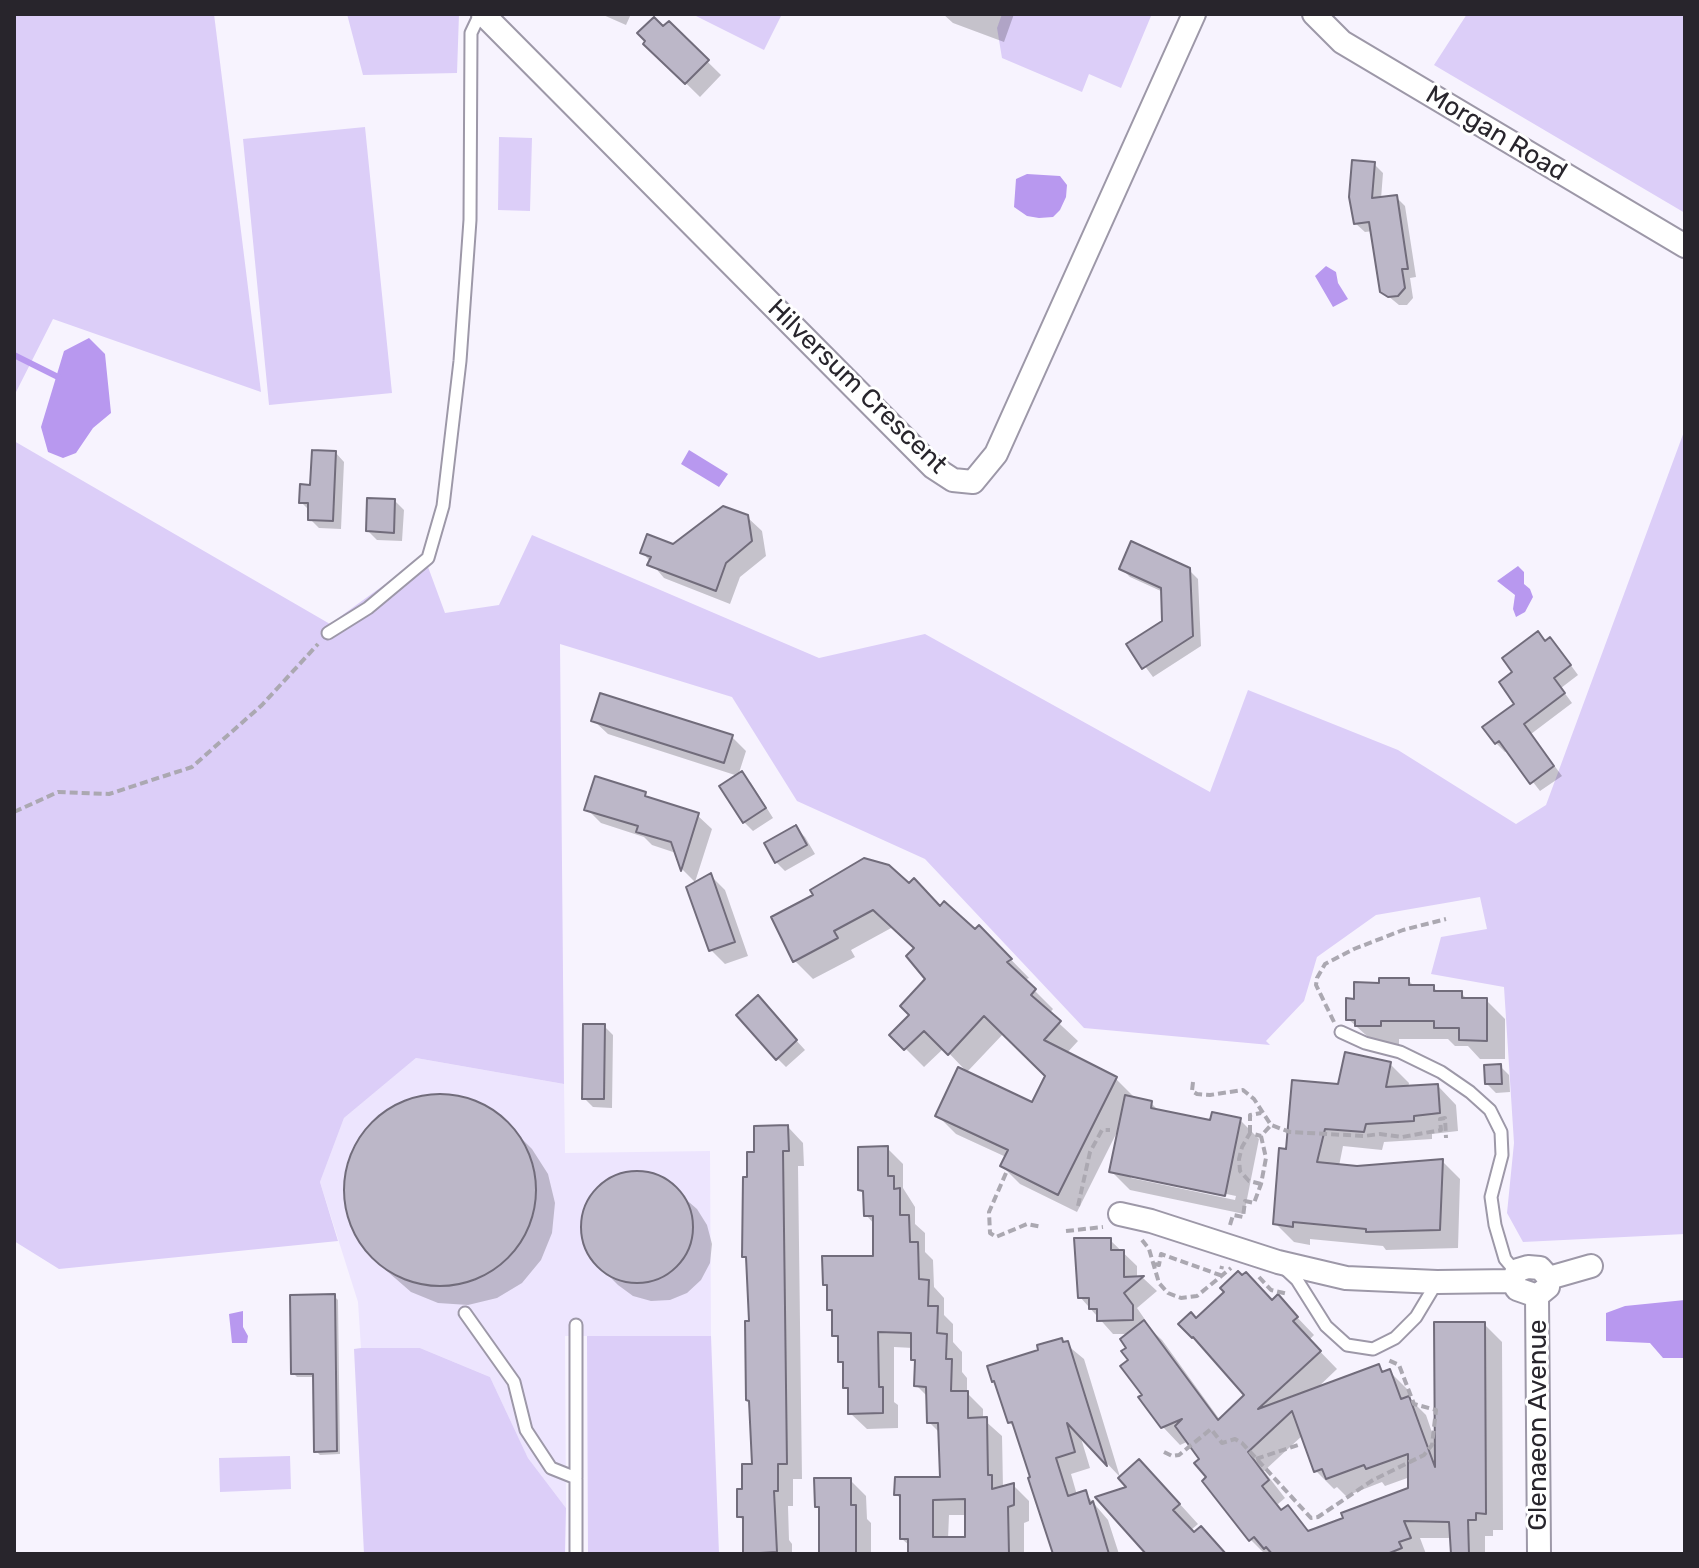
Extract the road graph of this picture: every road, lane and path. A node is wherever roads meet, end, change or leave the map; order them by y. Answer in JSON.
{"nodes":[{"id":1,"x":481,"y":14,"type":"edge"},
{"id":2,"x":1194,"y":14,"type":"edge"},
{"id":3,"x":1314,"y":14,"type":"edge"},
{"id":4,"x":1685,"y":246,"type":"edge"},
{"id":5,"x":328,"y":633,"type":"joint"},
{"id":6,"x":14,"y":812,"type":"edge"},
{"id":7,"x":1446,"y":919,"type":"dead end"},
{"id":8,"x":1341,"y":1032,"type":"joint"},
{"id":9,"x":1193,"y":1082,"type":"dead end"},
{"id":10,"x":1261,"y":1113,"type":"junction"},
{"id":11,"x":1271,"y":1125,"type":"junction"},
{"id":12,"x":1110,"y":1130,"type":"dead end"},
{"id":13,"x":1250,"y":1133,"type":"junction"},
{"id":14,"x":1261,"y":1136,"type":"junction"},
{"id":15,"x":1446,"y":1138,"type":"dead end"},
{"id":16,"x":1006,"y":1173,"type":"dead end"},
{"id":17,"x":1261,"y":1184,"type":"junction"},
{"id":18,"x":1078,"y":1206,"type":"dead end"},
{"id":19,"x":1112,"y":1220,"type":"joint"},
{"id":20,"x":1042,"y":1227,"type":"dead end"},
{"id":21,"x":1066,"y":1231,"type":"dead end"},
{"id":22,"x":1137,"y":1233,"type":"dead end"},
{"id":23,"x":1227,"y":1234,"type":"dead end"},
{"id":24,"x":1229,"y":1260,"type":"dead end"},
{"id":25,"x":1278,"y":1262,"type":"junction"},
{"id":26,"x":1155,"y":1264,"type":"junction"},
{"id":27,"x":1245,"y":1265,"type":"dead end"},
{"id":28,"x":1591,"y":1266,"type":"dead end"},
{"id":29,"x":1255,"y":1273,"type":"dead end"},
{"id":30,"x":1220,"y":1275,"type":"junction"},
{"id":31,"x":1514,"y":1276,"type":"junction"},
{"id":32,"x":1437,"y":1282,"type":"junction"},
{"id":33,"x":1543,"y":1287,"type":"junction"},
{"id":34,"x":1293,"y":1296,"type":"dead end"},
{"id":35,"x":465,"y":1313,"type":"dead end"},
{"id":36,"x":576,"y":1325,"type":"dead end"},
{"id":37,"x":1382,"y":1358,"type":"dead end"},
{"id":38,"x":1301,"y":1444,"type":"dead end"},
{"id":39,"x":1164,"y":1452,"type":"dead end"},
{"id":40,"x":1256,"y":1459,"type":"junction"},
{"id":41,"x":576,"y":1478,"type":"junction"},
{"id":42,"x":576,"y":1554,"type":"edge"},
{"id":43,"x":1539,"y":1554,"type":"edge"}],
"edges":[{"from":1,"to":2,"type":"street","name":"Hilversum Crescent"},
{"from":1,"to":5,"type":"lane"},
{"from":3,"to":4,"type":"street","name":"Morgan Road"},
{"from":5,"to":6,"type":"path"},
{"from":7,"to":8,"type":"path"},
{"from":8,"to":31,"type":"lane"},
{"from":9,"to":10,"type":"path"},
{"from":10,"to":11,"type":"path"},
{"from":10,"to":13,"type":"path"},
{"from":11,"to":14,"type":"path"},
{"from":11,"to":15,"type":"path"},
{"from":12,"to":18,"type":"path"},
{"from":13,"to":14,"type":"path"},
{"from":13,"to":17,"type":"path"},
{"from":14,"to":17,"type":"path"},
{"from":16,"to":20,"type":"path"},
{"from":17,"to":23,"type":"path"},
{"from":19,"to":21,"type":"path"},
{"from":19,"to":25,"type":"street"},
{"from":22,"to":26,"type":"path"},
{"from":24,"to":30,"type":"path"},
{"from":25,"to":32,"type":"street"},
{"from":25,"to":32,"type":"lane"},
{"from":26,"to":30,"type":"path"},
{"from":26,"to":30,"type":"path"},
{"from":27,"to":30,"type":"path"},
{"from":28,"to":33,"type":"street"},
{"from":29,"to":34,"type":"path"},
{"from":31,"to":32,"type":"street"},
{"from":31,"to":33,"type":"street"},
{"from":33,"to":43,"type":"street","name":"Glenaeon Avenue"},
{"from":35,"to":41,"type":"lane"},
{"from":36,"to":41,"type":"lane"},
{"from":37,"to":40,"type":"path"},
{"from":38,"to":40,"type":"path"},
{"from":39,"to":40,"type":"path"},
{"from":41,"to":42,"type":"lane"}]}
